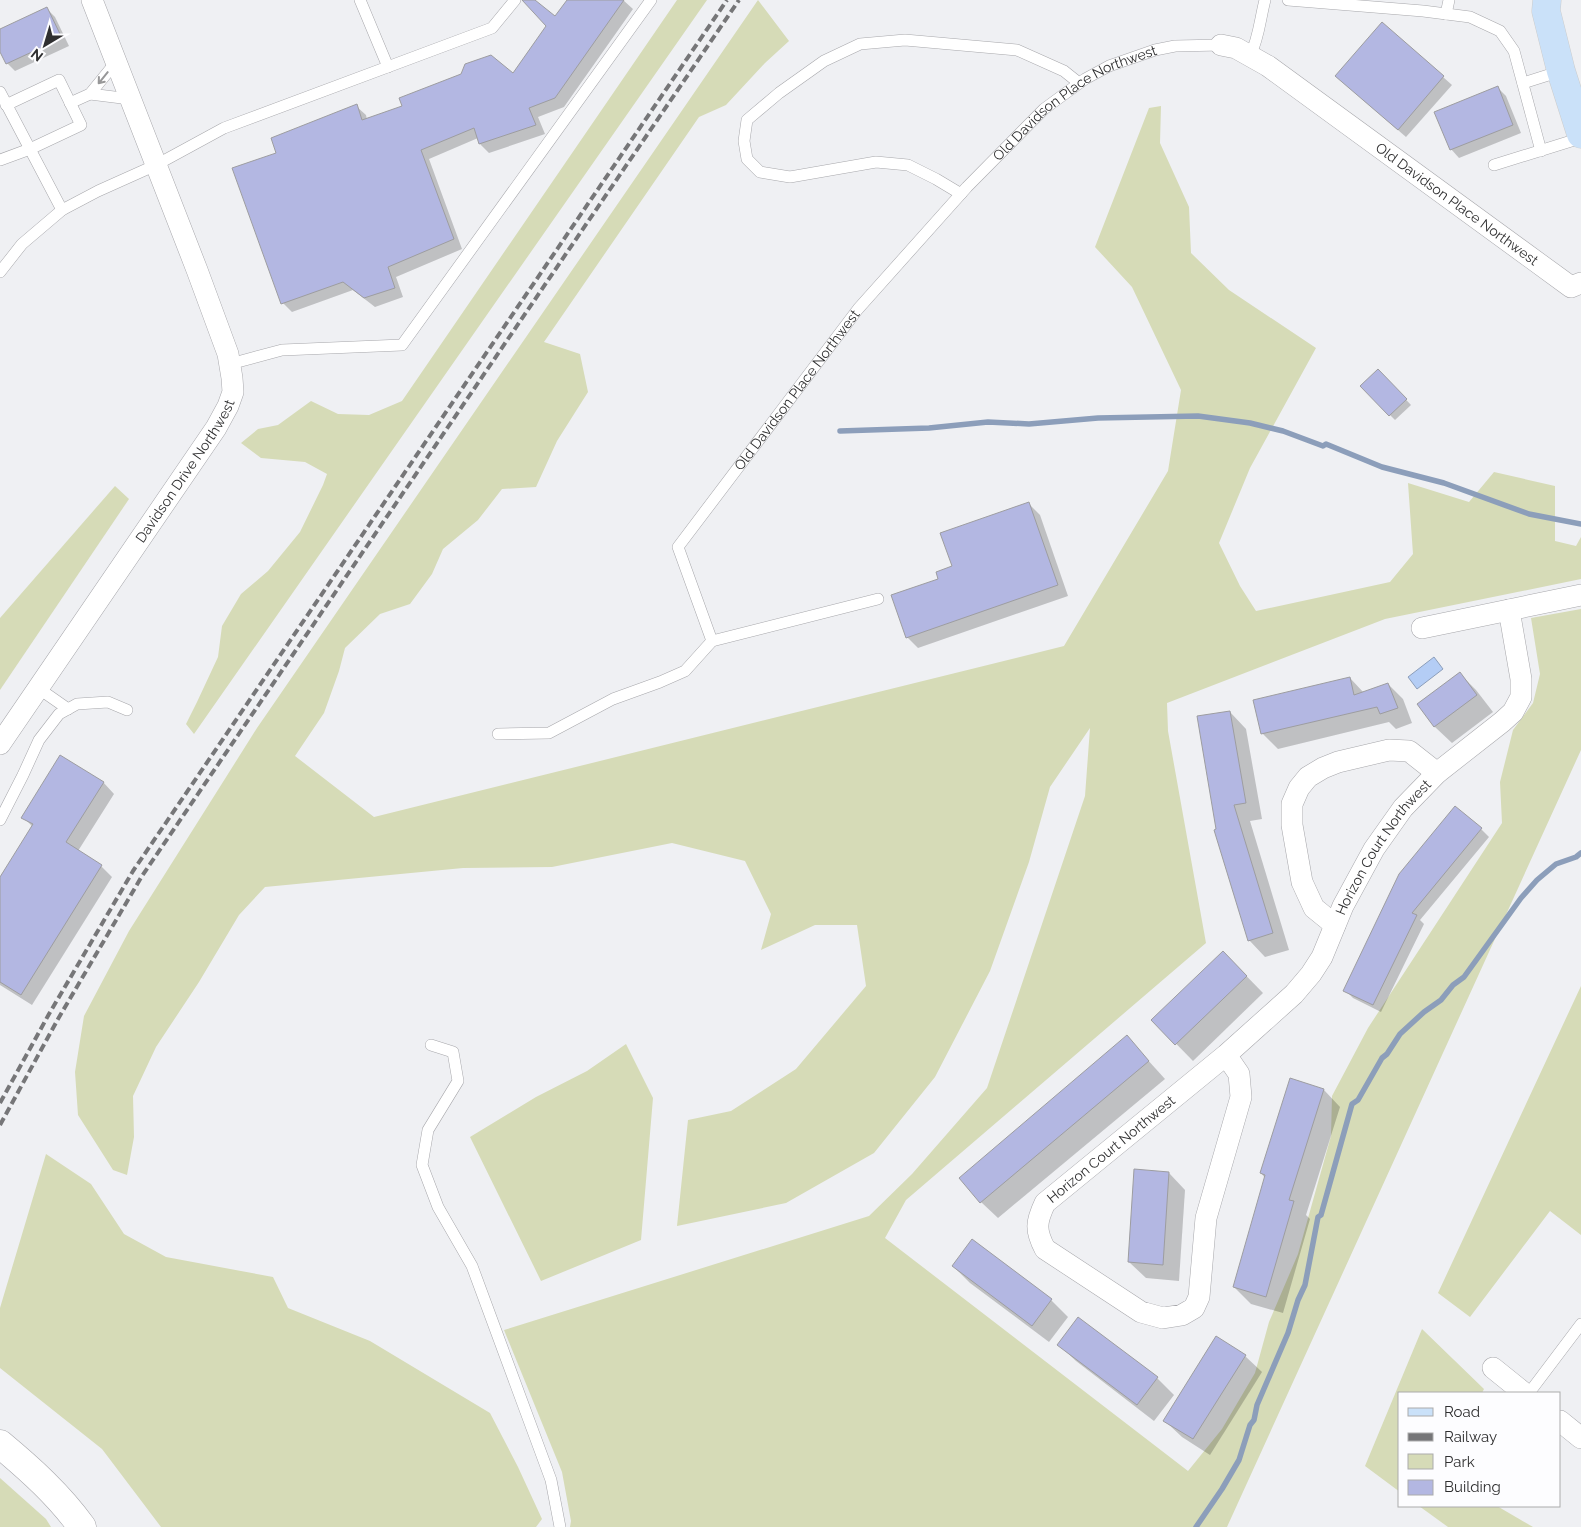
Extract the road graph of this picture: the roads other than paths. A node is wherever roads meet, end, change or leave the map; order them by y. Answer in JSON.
{"nodes":[{"id":1,"x":92,"y":0,"type":"edge"},
{"id":2,"x":360,"y":0,"type":"edge"},
{"id":3,"x":515,"y":0,"type":"edge"},
{"id":4,"x":651,"y":0,"type":"edge"},
{"id":5,"x":1265,"y":0,"type":"edge"},
{"id":6,"x":1288,"y":0,"type":"edge"},
{"id":7,"x":1449,"y":0,"type":"edge"},
{"id":8,"x":1547,"y":0,"type":"edge"},
{"id":9,"x":1446,"y":14,"type":"junction"},
{"id":10,"x":1222,"y":45,"type":"joint"},
{"id":11,"x":1250,"y":56,"type":"junction"},
{"id":12,"x":116,"y":62,"type":"junction"},
{"id":13,"x":388,"y":67,"type":"junction"},
{"id":14,"x":1561,"y":71,"type":"junction"},
{"id":15,"x":1079,"y":83,"type":"junction"},
{"id":16,"x":1523,"y":83,"type":"junction"},
{"id":17,"x":0,"y":92,"type":"edge"},
{"id":18,"x":90,"y":94,"type":"junction"},
{"id":19,"x":130,"y":99,"type":"junction"},
{"id":20,"x":70,"y":103,"type":"junction"},
{"id":21,"x":6,"y":105,"type":"junction"},
{"id":22,"x":1581,"y":134,"type":"edge"},
{"id":23,"x":1581,"y":138,"type":"edge"},
{"id":24,"x":30,"y":149,"type":"junction"},
{"id":25,"x":1541,"y":151,"type":"junction"},
{"id":26,"x":2,"y":155,"type":"edge"},
{"id":27,"x":156,"y":165,"type":"junction"},
{"id":28,"x":1494,"y":165,"type":"dead end"},
{"id":29,"x":961,"y":194,"type":"junction"},
{"id":30,"x":62,"y":210,"type":"junction"},
{"id":31,"x":0,"y":272,"type":"edge"},
{"id":32,"x":1578,"y":288,"type":"edge"},
{"id":33,"x":230,"y":364,"type":"junction"},
{"id":34,"x":1581,"y":595,"type":"edge"},
{"id":35,"x":878,"y":598,"type":"dead end"},
{"id":36,"x":1509,"y":610,"type":"junction"},
{"id":37,"x":1422,"y":628,"type":"dead end"},
{"id":38,"x":712,"y":641,"type":"junction"},
{"id":39,"x":38,"y":688,"type":"junction"},
{"id":40,"x":68,"y":709,"type":"junction"},
{"id":41,"x":127,"y":710,"type":"dead end"},
{"id":42,"x":498,"y":734,"type":"dead end"},
{"id":43,"x":0,"y":744,"type":"edge"},
{"id":44,"x":1437,"y":773,"type":"junction"},
{"id":45,"x":0,"y":820,"type":"edge"},
{"id":46,"x":1335,"y":925,"type":"junction"},
{"id":47,"x":431,"y":1045,"type":"dead end"},
{"id":48,"x":1226,"y":1055,"type":"junction"},
{"id":49,"x":1581,"y":1324,"type":"edge"},
{"id":50,"x":1493,"y":1368,"type":"dead end"},
{"id":51,"x":1523,"y":1392,"type":"edge"},
{"id":52,"x":1530,"y":1392,"type":"edge"},
{"id":53,"x":1561,"y":1422,"type":"edge"},
{"id":54,"x":1581,"y":1438,"type":"edge"},
{"id":55,"x":0,"y":1444,"type":"edge"},
{"id":56,"x":82,"y":1527,"type":"edge"},
{"id":57,"x":560,"y":1527,"type":"edge"}],
"edges":[{"from":1,"to":12,"type":"street","name":"Davidson Drive Northwest"},
{"from":2,"to":13,"type":"lane"},
{"from":3,"to":13,"type":"lane"},
{"from":4,"to":33,"type":"lane"},
{"from":5,"to":11,"type":"lane"},
{"from":6,"to":9,"type":"lane"},
{"from":7,"to":9,"type":"lane"},
{"from":8,"to":14,"type":"main road"},
{"from":9,"to":16,"type":"lane"},
{"from":10,"to":11,"type":"street","name":"Old Davidson Place Northwest"},
{"from":10,"to":15,"type":"lane","name":"Old Davidson Place Northwest"},
{"from":11,"to":32,"type":"street","name":"Old Davidson Place Northwest"},
{"from":12,"to":18,"type":"lane","one_way":true},
{"from":12,"to":19,"type":"street","name":"Davidson Drive Northwest"},
{"from":13,"to":27,"type":"lane"},
{"from":14,"to":16,"type":"lane"},
{"from":14,"to":22,"type":"main road"},
{"from":15,"to":29,"type":"lane","name":"Old Davidson Place Northwest"},
{"from":15,"to":29,"type":"lane"},
{"from":16,"to":25,"type":"lane"},
{"from":17,"to":21,"type":"lane"},
{"from":18,"to":19,"type":"lane"},
{"from":18,"to":20,"type":"lane"},
{"from":19,"to":27,"type":"street","name":"Davidson Drive Northwest"},
{"from":20,"to":21,"type":"lane"},
{"from":20,"to":24,"type":"lane"},
{"from":21,"to":24,"type":"lane"},
{"from":23,"to":25,"type":"lane"},
{"from":24,"to":26,"type":"lane"},
{"from":24,"to":30,"type":"lane"},
{"from":25,"to":28,"type":"lane"},
{"from":27,"to":30,"type":"lane"},
{"from":27,"to":33,"type":"street","name":"Davidson Drive Northwest"},
{"from":29,"to":38,"type":"lane","name":"Old Davidson Place Northwest"},
{"from":30,"to":31,"type":"lane"},
{"from":33,"to":39,"type":"street","name":"Davidson Drive Northwest"},
{"from":34,"to":36,"type":"street"},
{"from":35,"to":38,"type":"lane"},
{"from":36,"to":37,"type":"street"},
{"from":36,"to":44,"type":"street","name":"Horizon Court Northwest"},
{"from":38,"to":42,"type":"lane"},
{"from":39,"to":40,"type":"lane"},
{"from":39,"to":43,"type":"street","name":"Davidson Drive Northwest"},
{"from":40,"to":41,"type":"lane"},
{"from":40,"to":45,"type":"lane"},
{"from":44,"to":46,"type":"street","name":"Horizon Court Northwest"},
{"from":44,"to":46,"type":"street","name":"Horizon Court Northwest"},
{"from":46,"to":48,"type":"street","name":"Horizon Court Northwest"},
{"from":47,"to":57,"type":"lane"},
{"from":48,"to":48,"type":"street","name":"Horizon Court Northwest"},
{"from":49,"to":52,"type":"lane"},
{"from":50,"to":51,"type":"street"},
{"from":53,"to":54,"type":"street"},
{"from":55,"to":56,"type":"main road"}]}
